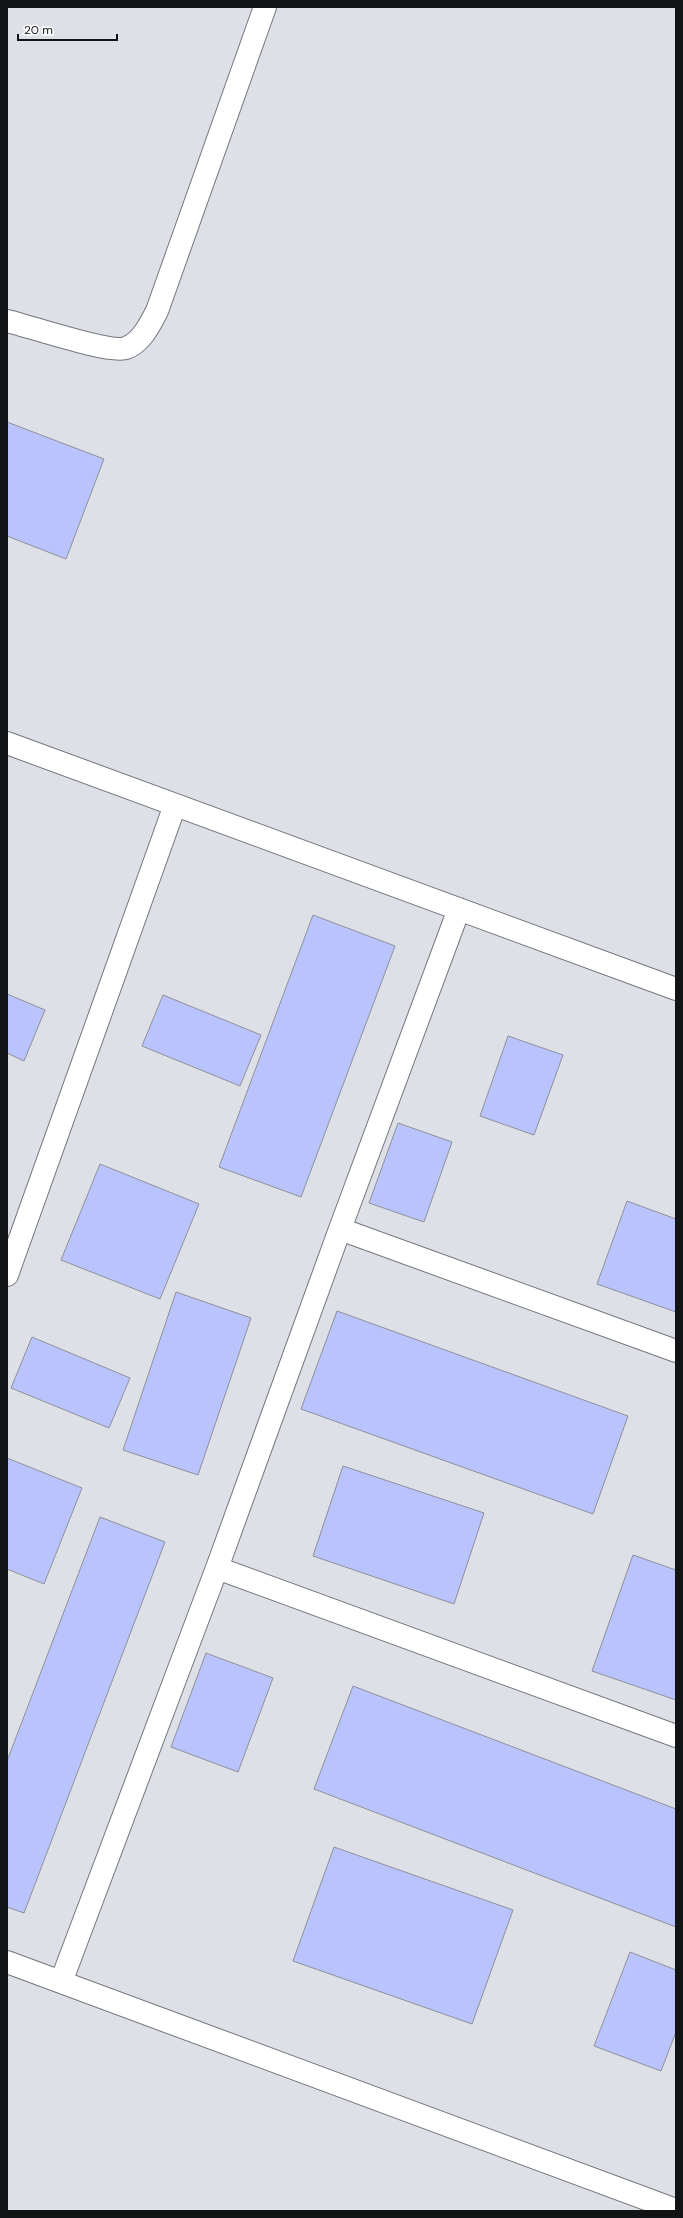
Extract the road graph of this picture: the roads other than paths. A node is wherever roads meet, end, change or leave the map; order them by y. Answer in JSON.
{"nodes":[{"id":1,"x":265,"y":7,"type":"edge"},
{"id":2,"x":7,"y":321,"type":"edge"},
{"id":3,"x":7,"y":743,"type":"edge"},
{"id":4,"x":175,"y":805,"type":"junction"},
{"id":5,"x":459,"y":909,"type":"junction"},
{"id":6,"x":676,"y":989,"type":"edge"},
{"id":7,"x":340,"y":1229,"type":"junction"},
{"id":8,"x":7,"y":1275,"type":"edge"},
{"id":9,"x":676,"y":1351,"type":"edge"},
{"id":10,"x":217,"y":1568,"type":"junction"},
{"id":11,"x":676,"y":1736,"type":"edge"},
{"id":12,"x":7,"y":1962,"type":"edge"},
{"id":13,"x":61,"y":1982,"type":"junction"},
{"id":14,"x":676,"y":2210,"type":"edge"}],
"edges":[{"from":1,"to":2,"type":"street"},
{"from":3,"to":4,"type":"street"},
{"from":4,"to":5,"type":"street"},
{"from":4,"to":8,"type":"street"},
{"from":5,"to":6,"type":"street"},
{"from":5,"to":7,"type":"street"},
{"from":7,"to":9,"type":"street"},
{"from":7,"to":10,"type":"street"},
{"from":10,"to":11,"type":"street"},
{"from":10,"to":13,"type":"street"},
{"from":12,"to":13,"type":"street"},
{"from":13,"to":14,"type":"street"}]}
